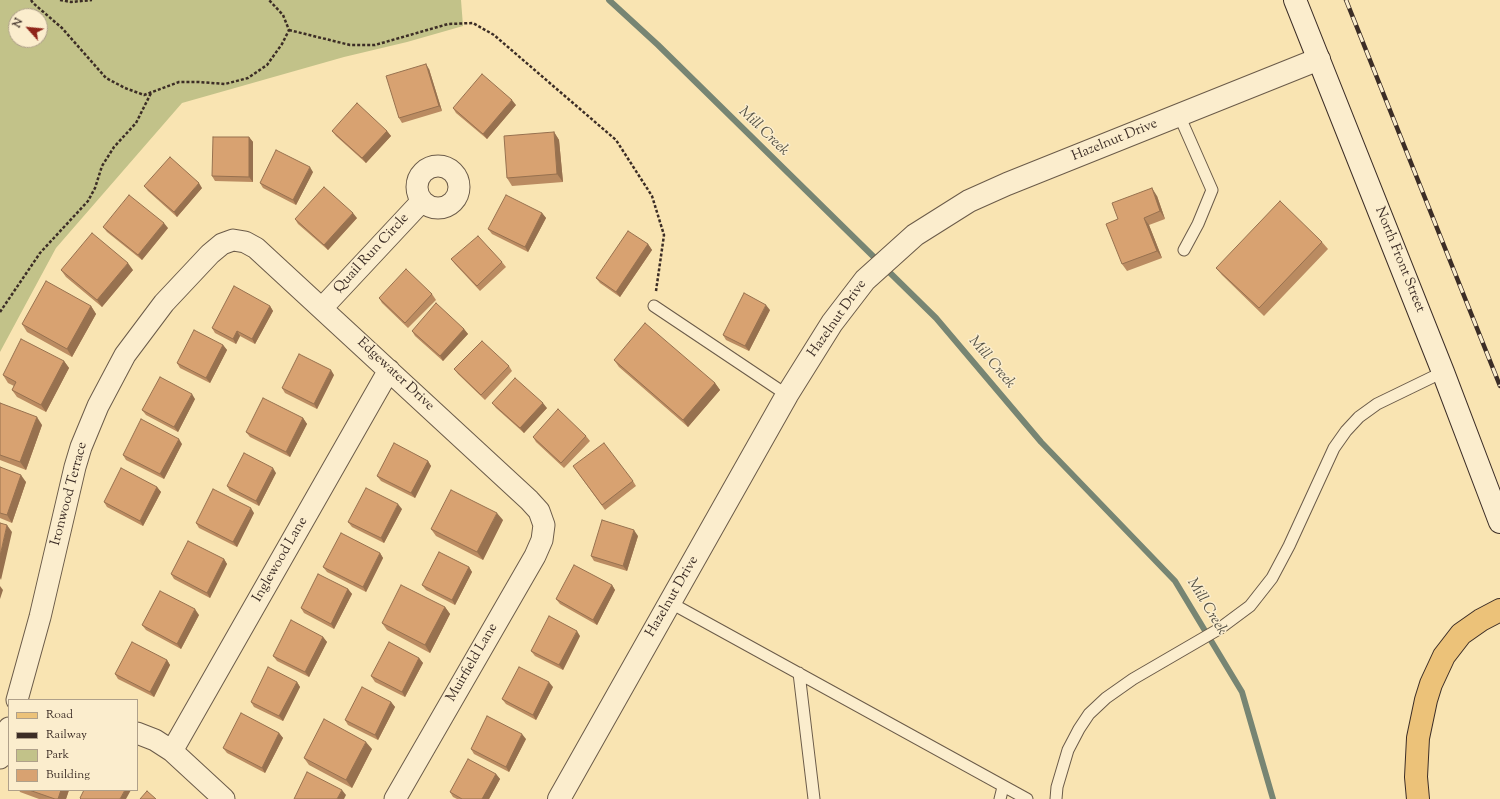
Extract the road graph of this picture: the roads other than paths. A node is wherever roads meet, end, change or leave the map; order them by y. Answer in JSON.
{"nodes":[{"id":1,"x":1295,"y":0,"type":"edge"},
{"id":2,"x":1319,"y":60,"type":"junction"},
{"id":3,"x":1179,"y":115,"type":"junction"},
{"id":4,"x":422,"y":201,"type":"dead end"},
{"id":5,"x":233,"y":240,"type":"joint"},
{"id":6,"x":1184,"y":250,"type":"dead end"},
{"id":7,"x":654,"y":306,"type":"road end"},
{"id":8,"x":322,"y":308,"type":"junction"},
{"id":9,"x":389,"y":370,"type":"junction"},
{"id":10,"x":1443,"y":372,"type":"junction"},
{"id":11,"x":787,"y":395,"type":"junction"},
{"id":12,"x":1500,"y":522,"type":"edge"},
{"id":13,"x":544,"y":525,"type":"joint"},
{"id":14,"x":669,"y":602,"type":"junction"},
{"id":15,"x":1500,"y":610,"type":"edge"},
{"id":16,"x":800,"y":673,"type":"junction"},
{"id":17,"x":22,"y":699,"type":"edge"},
{"id":18,"x":8,"y":731,"type":"edge"},
{"id":19,"x":138,"y":733,"type":"edge"},
{"id":20,"x":172,"y":751,"type":"junction"},
{"id":21,"x":0,"y":758,"type":"edge"},
{"id":22,"x":1004,"y":787,"type":"junction"},
{"id":23,"x":224,"y":799,"type":"edge"},
{"id":24,"x":395,"y":799,"type":"edge"},
{"id":25,"x":559,"y":799,"type":"edge"},
{"id":26,"x":814,"y":799,"type":"edge"},
{"id":27,"x":1000,"y":799,"type":"edge"},
{"id":28,"x":1027,"y":799,"type":"edge"},
{"id":29,"x":1056,"y":799,"type":"edge"},
{"id":30,"x":1418,"y":799,"type":"edge"}],
"edges":[{"from":1,"to":2,"type":"street","name":"North Front Street"},
{"from":2,"to":3,"type":"street","name":"Hazelnut Drive"},
{"from":2,"to":10,"type":"street","name":"North Front Street"},
{"from":3,"to":6,"type":"lane"},
{"from":3,"to":11,"type":"street","name":"Hazelnut Drive"},
{"from":4,"to":8,"type":"street","name":"Quail Run Circle"},
{"from":5,"to":8,"type":"street","name":"Edgewater Drive"},
{"from":5,"to":17,"type":"street","name":"Ironwood Terrace"},
{"from":7,"to":11,"type":"lane"},
{"from":8,"to":9,"type":"street","name":"Edgewater Drive"},
{"from":9,"to":13,"type":"street","name":"Edgewater Drive"},
{"from":9,"to":20,"type":"street","name":"Inglewood Lane"},
{"from":10,"to":12,"type":"street","name":"North Front Street"},
{"from":10,"to":29,"type":"lane"},
{"from":11,"to":14,"type":"street","name":"Hazelnut Drive"},
{"from":13,"to":24,"type":"street","name":"Muirfield Lane"},
{"from":14,"to":16,"type":"lane"},
{"from":14,"to":25,"type":"street","name":"Hazelnut Drive"},
{"from":15,"to":30,"type":"main road"},
{"from":16,"to":22,"type":"lane"},
{"from":16,"to":26,"type":"lane"},
{"from":18,"to":21,"type":"street"},
{"from":19,"to":20,"type":"street"},
{"from":20,"to":23,"type":"street"},
{"from":22,"to":27,"type":"lane"},
{"from":22,"to":28,"type":"lane"}]}
